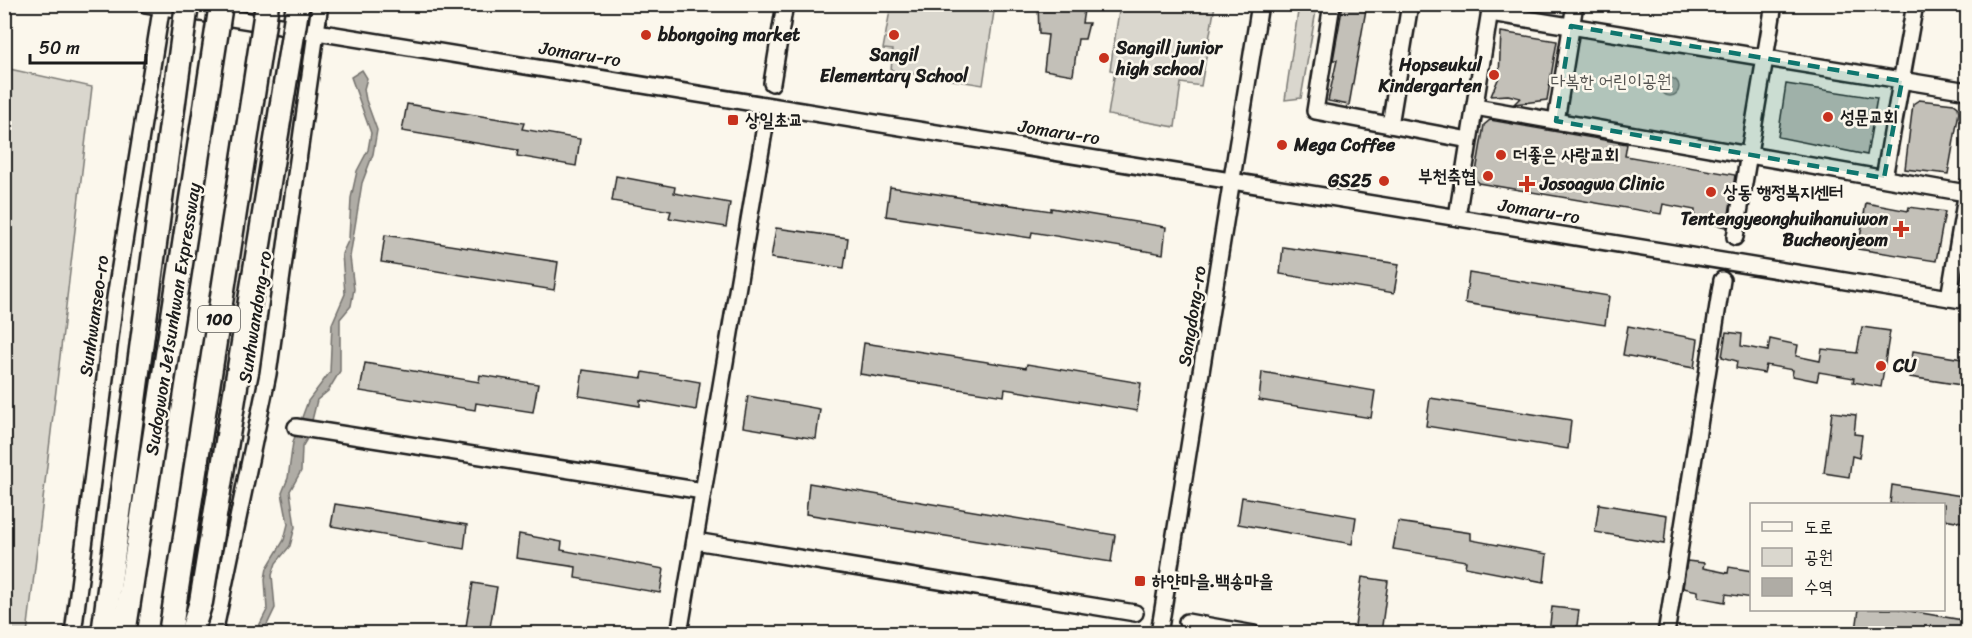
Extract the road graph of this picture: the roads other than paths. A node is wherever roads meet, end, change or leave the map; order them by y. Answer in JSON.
{"nodes":[{"id":1,"x":144,"y":4,"type":"edge"},
{"id":2,"x":187,"y":4,"type":"edge"},
{"id":3,"x":221,"y":4,"type":"edge"},
{"id":4,"x":267,"y":4,"type":"edge"},
{"id":5,"x":298,"y":4,"type":"edge"},
{"id":6,"x":320,"y":4,"type":"edge"},
{"id":7,"x":785,"y":4,"type":"edge"},
{"id":8,"x":1260,"y":4,"type":"edge"},
{"id":9,"x":1332,"y":4,"type":"edge"},
{"id":10,"x":1410,"y":4,"type":"edge"},
{"id":11,"x":1575,"y":4,"type":"edge"},
{"id":12,"x":1774,"y":4,"type":"edge"},
{"id":13,"x":1915,"y":4,"type":"edge"},
{"id":14,"x":162,"y":6,"type":"edge"},
{"id":15,"x":1491,"y":9,"type":"edge"},
{"id":16,"x":1571,"y":26,"type":"junction"},
{"id":17,"x":317,"y":30,"type":"junction"},
{"id":18,"x":1766,"y":58,"type":"junction"},
{"id":19,"x":1902,"y":81,"type":"junction"},
{"id":20,"x":772,"y":83,"type":"dead end"},
{"id":21,"x":1968,"y":91,"type":"edge"},
{"id":22,"x":1475,"y":107,"type":"junction"},
{"id":23,"x":1556,"y":121,"type":"junction"},
{"id":24,"x":1390,"y":125,"type":"junction"},
{"id":25,"x":765,"y":126,"type":"dead end"},
{"id":26,"x":1469,"y":140,"type":"junction"},
{"id":27,"x":1749,"y":155,"type":"junction"},
{"id":28,"x":1884,"y":178,"type":"junction"},
{"id":29,"x":1234,"y":181,"type":"junction"},
{"id":30,"x":1967,"y":189,"type":"edge"},
{"id":31,"x":1457,"y":217,"type":"junction"},
{"id":32,"x":1965,"y":218,"type":"edge"},
{"id":33,"x":1735,"y":237,"type":"dead end"},
{"id":34,"x":1722,"y":280,"type":"dead end"},
{"id":35,"x":1949,"y":298,"type":"junction"},
{"id":36,"x":1968,"y":301,"type":"edge"},
{"id":37,"x":296,"y":427,"type":"dead end"},
{"id":38,"x":703,"y":491,"type":"junction"},
{"id":39,"x":695,"y":541,"type":"junction"},
{"id":40,"x":1135,"y":613,"type":"dead end"},
{"id":41,"x":1187,"y":622,"type":"dead end"},
{"id":42,"x":73,"y":633,"type":"edge"},
{"id":43,"x":103,"y":633,"type":"edge"},
{"id":44,"x":124,"y":633,"type":"edge"},
{"id":45,"x":170,"y":633,"type":"edge"},
{"id":46,"x":191,"y":633,"type":"edge"},
{"id":47,"x":214,"y":633,"type":"edge"},
{"id":48,"x":679,"y":633,"type":"edge"},
{"id":49,"x":1159,"y":633,"type":"edge"},
{"id":50,"x":1254,"y":633,"type":"edge"},
{"id":51,"x":1666,"y":633,"type":"edge"}],
"edges":[{"from":1,"to":14,"type":"street","name":"Jomaru-ro"},
{"from":2,"to":43,"type":"highway","bridge":true},
{"from":3,"to":44,"type":"highway","name":"Sudogwon Je1sunhwan Expressway","number":"100","bridge":true},
{"from":4,"to":45,"type":"highway","number":"100","bridge":true},
{"from":5,"to":46,"type":"highway","bridge":true},
{"from":6,"to":17,"type":"street","name":"Sunhwandong-ro"},
{"from":7,"to":20,"type":"street"},
{"from":8,"to":29,"type":"street","name":"Sangdong-ro"},
{"from":9,"to":24,"type":"street"},
{"from":10,"to":24,"type":"street"},
{"from":11,"to":16,"type":"street"},
{"from":12,"to":18,"type":"street"},
{"from":13,"to":19,"type":"street"},
{"from":14,"to":17,"type":"street","name":"Jomaru-ro"},
{"from":14,"to":42,"type":"street","name":"Sunhwanseo-ro"},
{"from":15,"to":16,"type":"street"},
{"from":15,"to":22,"type":"street"},
{"from":16,"to":18,"type":"street"},
{"from":16,"to":23,"type":"street"},
{"from":17,"to":29,"type":"street","name":"Jomaru-ro"},
{"from":17,"to":47,"type":"street","name":"Sunhwandong-ro"},
{"from":18,"to":19,"type":"street"},
{"from":18,"to":27,"type":"street"},
{"from":19,"to":21,"type":"street"},
{"from":19,"to":28,"type":"street"},
{"from":22,"to":23,"type":"street"},
{"from":22,"to":26,"type":"street"},
{"from":23,"to":27,"type":"street"},
{"from":24,"to":26,"type":"street"},
{"from":25,"to":38,"type":"street"},
{"from":26,"to":31,"type":"street"},
{"from":27,"to":28,"type":"street"},
{"from":27,"to":33,"type":"street"},
{"from":28,"to":30,"type":"street"},
{"from":29,"to":31,"type":"street","name":"Jomaru-ro"},
{"from":29,"to":49,"type":"street","name":"Sangdong-ro"},
{"from":30,"to":32,"type":"street"},
{"from":31,"to":35,"type":"street","name":"Jomaru-ro"},
{"from":32,"to":35,"type":"street"},
{"from":34,"to":51,"type":"street"},
{"from":35,"to":36,"type":"street","name":"Jomaru-ro"},
{"from":37,"to":38,"type":"street"},
{"from":38,"to":39,"type":"street"},
{"from":39,"to":40,"type":"street"},
{"from":39,"to":48,"type":"street"},
{"from":41,"to":50,"type":"street"}]}
